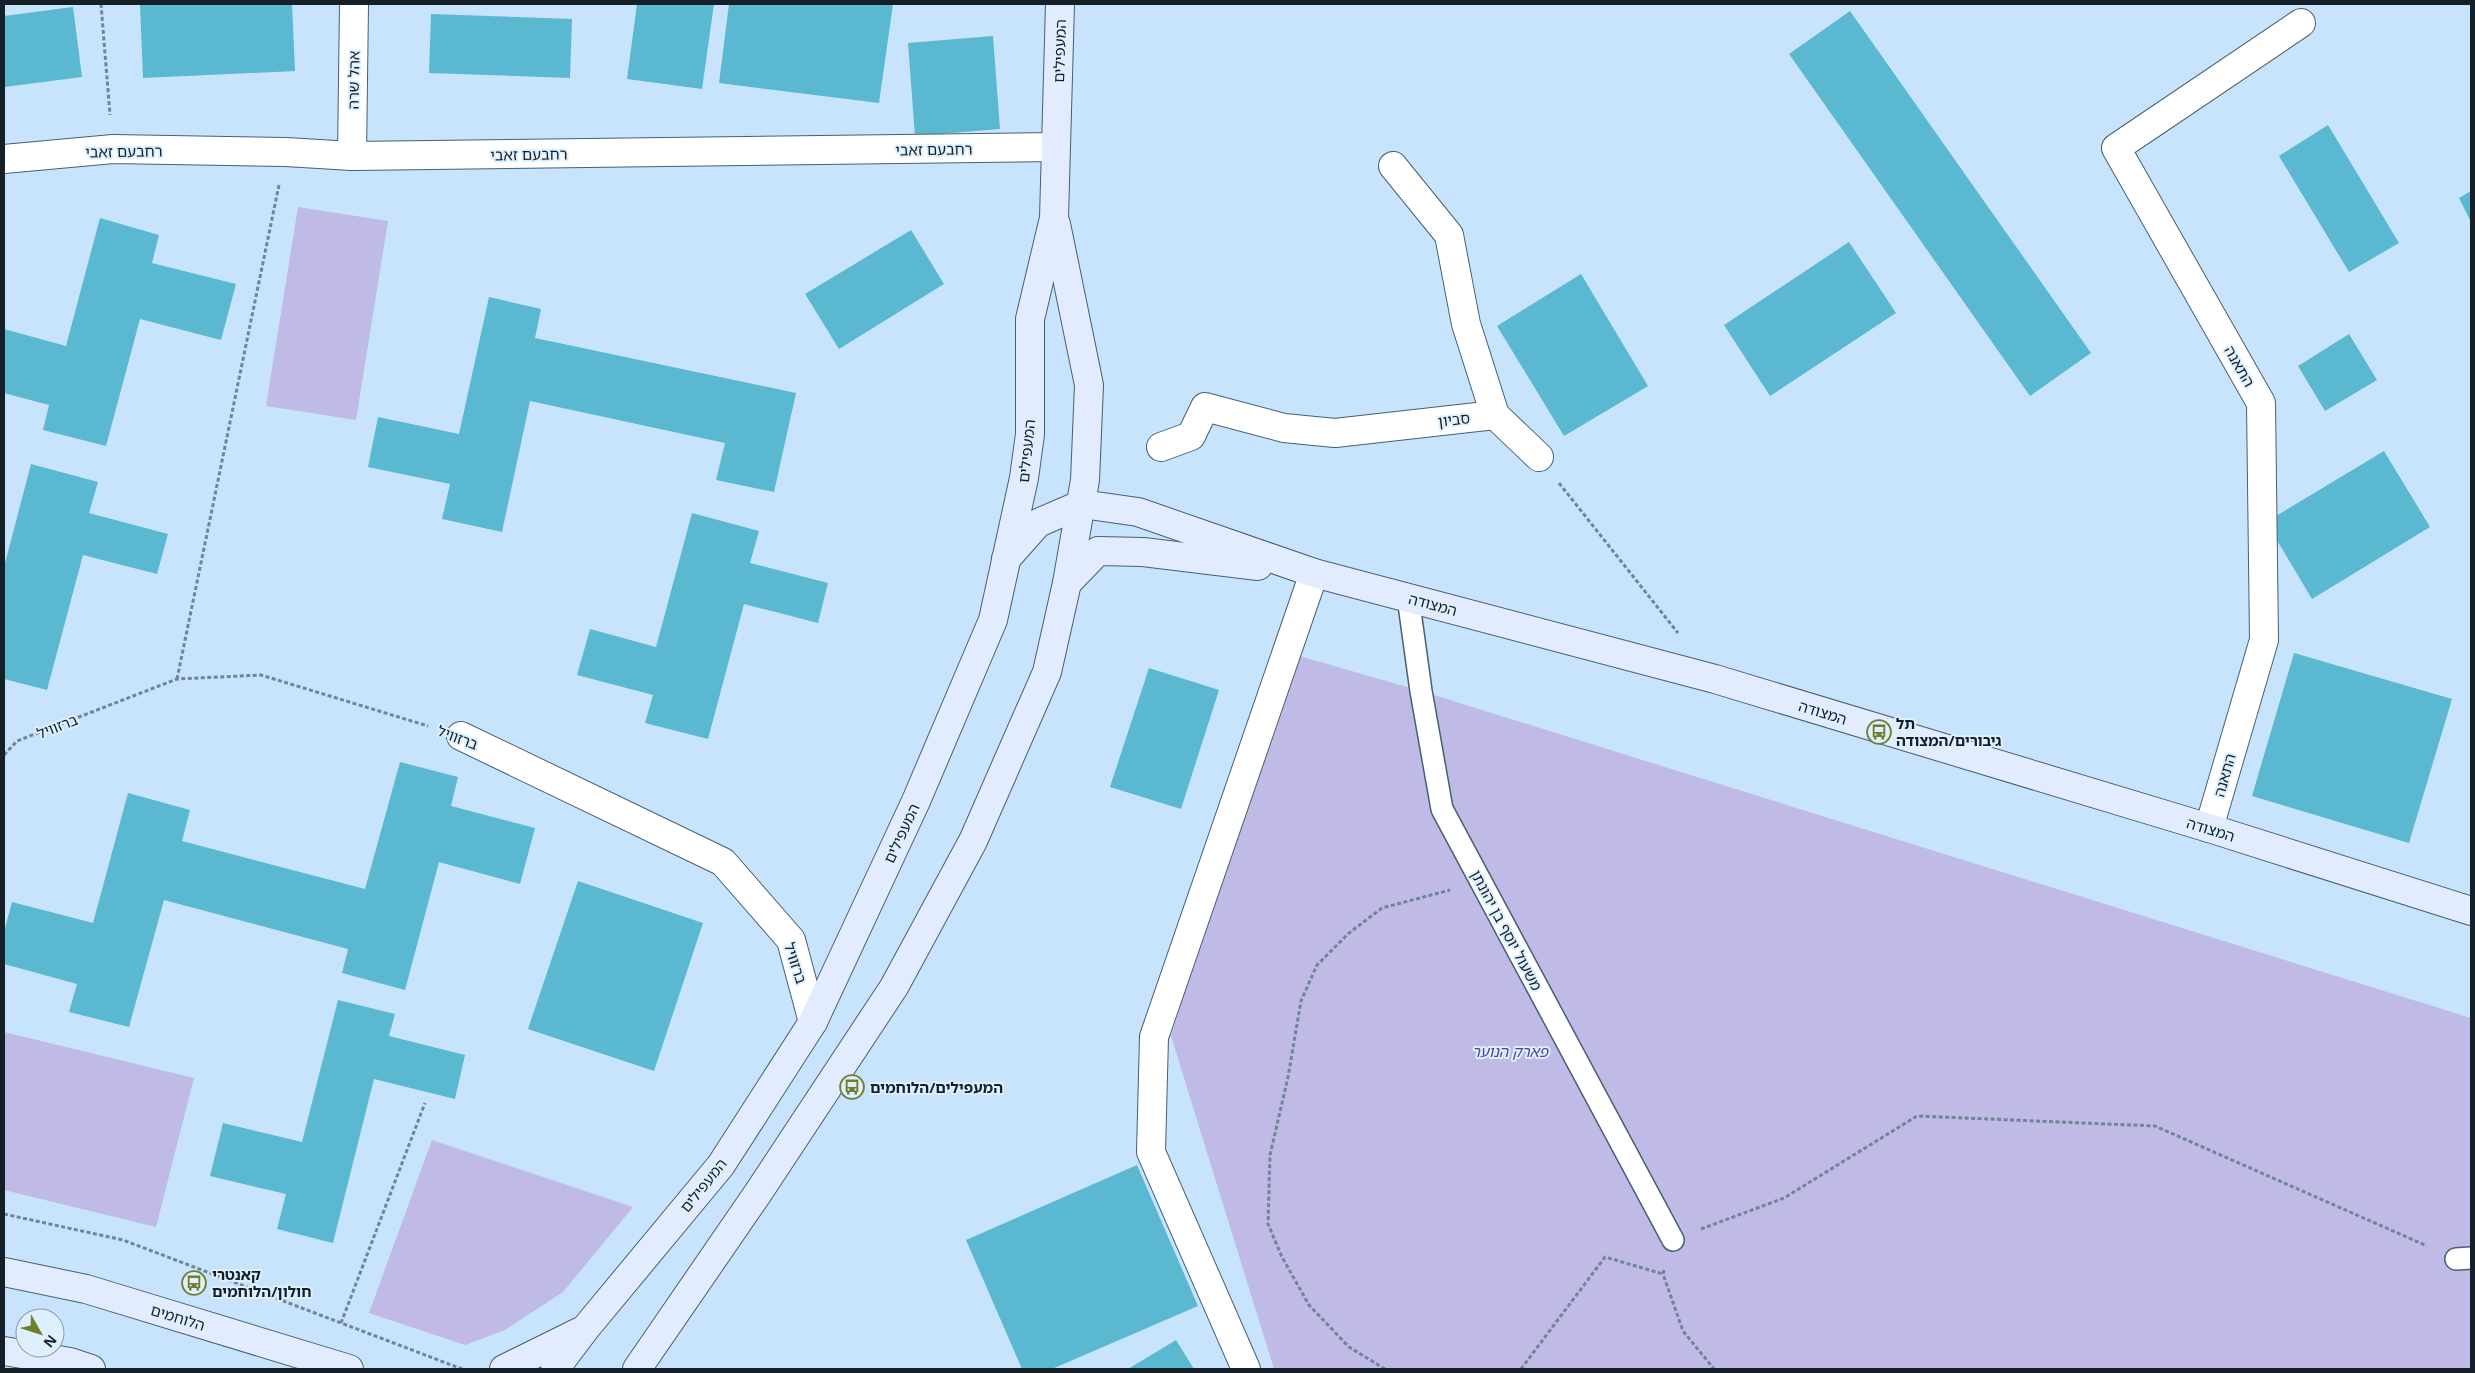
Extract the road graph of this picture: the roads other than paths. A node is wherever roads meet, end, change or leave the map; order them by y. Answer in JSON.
{"nodes":[{"id":1,"x":354,"y":4,"type":"edge"},
{"id":2,"x":1060,"y":4,"type":"edge"},
{"id":3,"x":2301,"y":23,"type":"dead end"},
{"id":4,"x":1055,"y":147,"type":"junction"},
{"id":5,"x":352,"y":156,"type":"junction"},
{"id":6,"x":4,"y":159,"type":"edge"},
{"id":7,"x":1393,"y":166,"type":"dead end"},
{"id":8,"x":1054,"y":218,"type":"junction"},
{"id":9,"x":1495,"y":415,"type":"junction"},
{"id":10,"x":1161,"y":447,"type":"dead end"},
{"id":11,"x":1539,"y":457,"type":"road end"},
{"id":12,"x":1082,"y":504,"type":"junction"},
{"id":13,"x":1006,"y":559,"type":"junction"},
{"id":14,"x":1314,"y":573,"type":"junction"},
{"id":15,"x":1067,"y":582,"type":"junction"},
{"id":16,"x":1408,"y":597,"type":"junction"},
{"id":17,"x":461,"y":736,"type":"road end"},
{"id":18,"x":2209,"y":828,"type":"junction"},
{"id":19,"x":2471,"y":911,"type":"edge"},
{"id":20,"x":813,"y":1022,"type":"junction"},
{"id":21,"x":1673,"y":1240,"type":"road end"},
{"id":22,"x":4,"y":1272,"type":"edge"},
{"id":23,"x":585,"y":1329,"type":"junction"},
{"id":24,"x":4,"y":1351,"type":"edge"},
{"id":25,"x":644,"y":1363,"type":"edge"},
{"id":26,"x":91,"y":1369,"type":"edge"},
{"id":27,"x":349,"y":1369,"type":"edge"},
{"id":28,"x":504,"y":1369,"type":"edge"},
{"id":29,"x":555,"y":1369,"type":"edge"},
{"id":30,"x":1246,"y":1369,"type":"edge"}],
"edges":[{"from":1,"to":5,"type":"street","name":"אהל שרה"},
{"from":2,"to":4,"type":"street","name":"המעפילים"},
{"from":3,"to":18,"type":"street","name":"התאנה"},
{"from":4,"to":5,"type":"street","name":"רחבעם זאבי"},
{"from":4,"to":8,"type":"street","name":"המעפילים"},
{"from":5,"to":6,"type":"street","name":"רחבעם זאבי"},
{"from":7,"to":9,"type":"street"},
{"from":8,"to":12,"type":"street","name":"המעפילים"},
{"from":8,"to":13,"type":"street","name":"המעפילים"},
{"from":9,"to":10,"type":"street","name":"סביון"},
{"from":9,"to":11,"type":"street"},
{"from":12,"to":13,"type":"street"},
{"from":12,"to":14,"type":"street","name":"המצודה"},
{"from":12,"to":15,"type":"street","name":"המעפילים"},
{"from":13,"to":20,"type":"street","name":"המעפילים"},
{"from":14,"to":15,"type":"street","name":"המצודה"},
{"from":14,"to":16,"type":"street","name":"המצודה"},
{"from":14,"to":30,"type":"street"},
{"from":15,"to":25,"type":"street","name":"המעפילים"},
{"from":16,"to":18,"type":"street","name":"המצודה"},
{"from":16,"to":21,"type":"lane","name":"משעול יוסף בן יהונתן"},
{"from":17,"to":20,"type":"street","name":"ברזוויל"},
{"from":18,"to":19,"type":"street","name":"המצודה"},
{"from":20,"to":23,"type":"street","name":"המעפילים"},
{"from":22,"to":27,"type":"street","name":"הלוחמים"},
{"from":23,"to":28,"type":"street"},
{"from":23,"to":29,"type":"street","name":"המעפילים"},
{"from":24,"to":26,"type":"street"}]}
